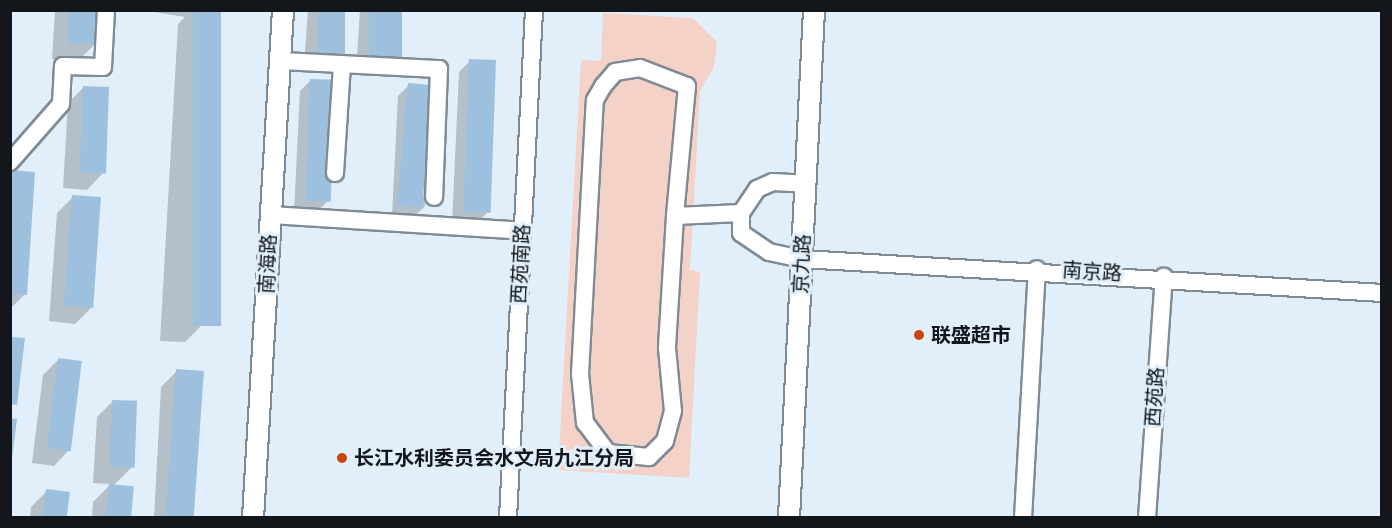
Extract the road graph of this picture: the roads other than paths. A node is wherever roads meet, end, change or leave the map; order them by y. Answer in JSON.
{"nodes":[{"id":1,"x":106,"y":10,"type":"edge"},
{"id":2,"x":283,"y":10,"type":"edge"},
{"id":3,"x":534,"y":10,"type":"edge"},
{"id":4,"x":814,"y":10,"type":"edge"},
{"id":5,"x":280,"y":61,"type":"junction"},
{"id":6,"x":342,"y":64,"type":"junction"},
{"id":7,"x":10,"y":162,"type":"edge"},
{"id":8,"x":335,"y":173,"type":"dead end"},
{"id":9,"x":806,"y":184,"type":"junction"},
{"id":10,"x":434,"y":197,"type":"dead end"},
{"id":11,"x":741,"y":213,"type":"junction"},
{"id":12,"x":271,"y":215,"type":"junction"},
{"id":13,"x":675,"y":216,"type":"junction"},
{"id":14,"x":522,"y":231,"type":"junction"},
{"id":15,"x":802,"y":259,"type":"junction"},
{"id":16,"x":1037,"y":269,"type":"junction"},
{"id":17,"x":1164,"y":277,"type":"junction"},
{"id":18,"x":1382,"y":293,"type":"edge"},
{"id":19,"x":254,"y":518,"type":"edge"},
{"id":20,"x":508,"y":518,"type":"edge"},
{"id":21,"x":789,"y":518,"type":"edge"},
{"id":22,"x":1023,"y":518,"type":"edge"},
{"id":23,"x":1147,"y":518,"type":"edge"}],
"edges":[{"from":1,"to":7,"type":"street"},
{"from":2,"to":5,"type":"main road","name":"南海路"},
{"from":3,"to":14,"type":"street","name":"西苑南路"},
{"from":4,"to":9,"type":"main road","name":"京九路"},
{"from":5,"to":6,"type":"street"},
{"from":5,"to":12,"type":"main road","name":"南海路"},
{"from":6,"to":8,"type":"street"},
{"from":6,"to":10,"type":"street"},
{"from":9,"to":11,"type":"street"},
{"from":9,"to":15,"type":"main road","name":"京九路"},
{"from":11,"to":13,"type":"street"},
{"from":11,"to":15,"type":"street","name":"南京路"},
{"from":12,"to":14,"type":"street"},
{"from":12,"to":19,"type":"main road","name":"南海路"},
{"from":13,"to":13,"type":"street"},
{"from":14,"to":20,"type":"street","name":"西苑南路"},
{"from":15,"to":16,"type":"street","name":"南京路"},
{"from":15,"to":21,"type":"main road","name":"京九路"},
{"from":16,"to":17,"type":"street","name":"南京路"},
{"from":16,"to":22,"type":"street"},
{"from":17,"to":18,"type":"street","name":"南京路"},
{"from":17,"to":23,"type":"street","name":"西苑路"}]}
